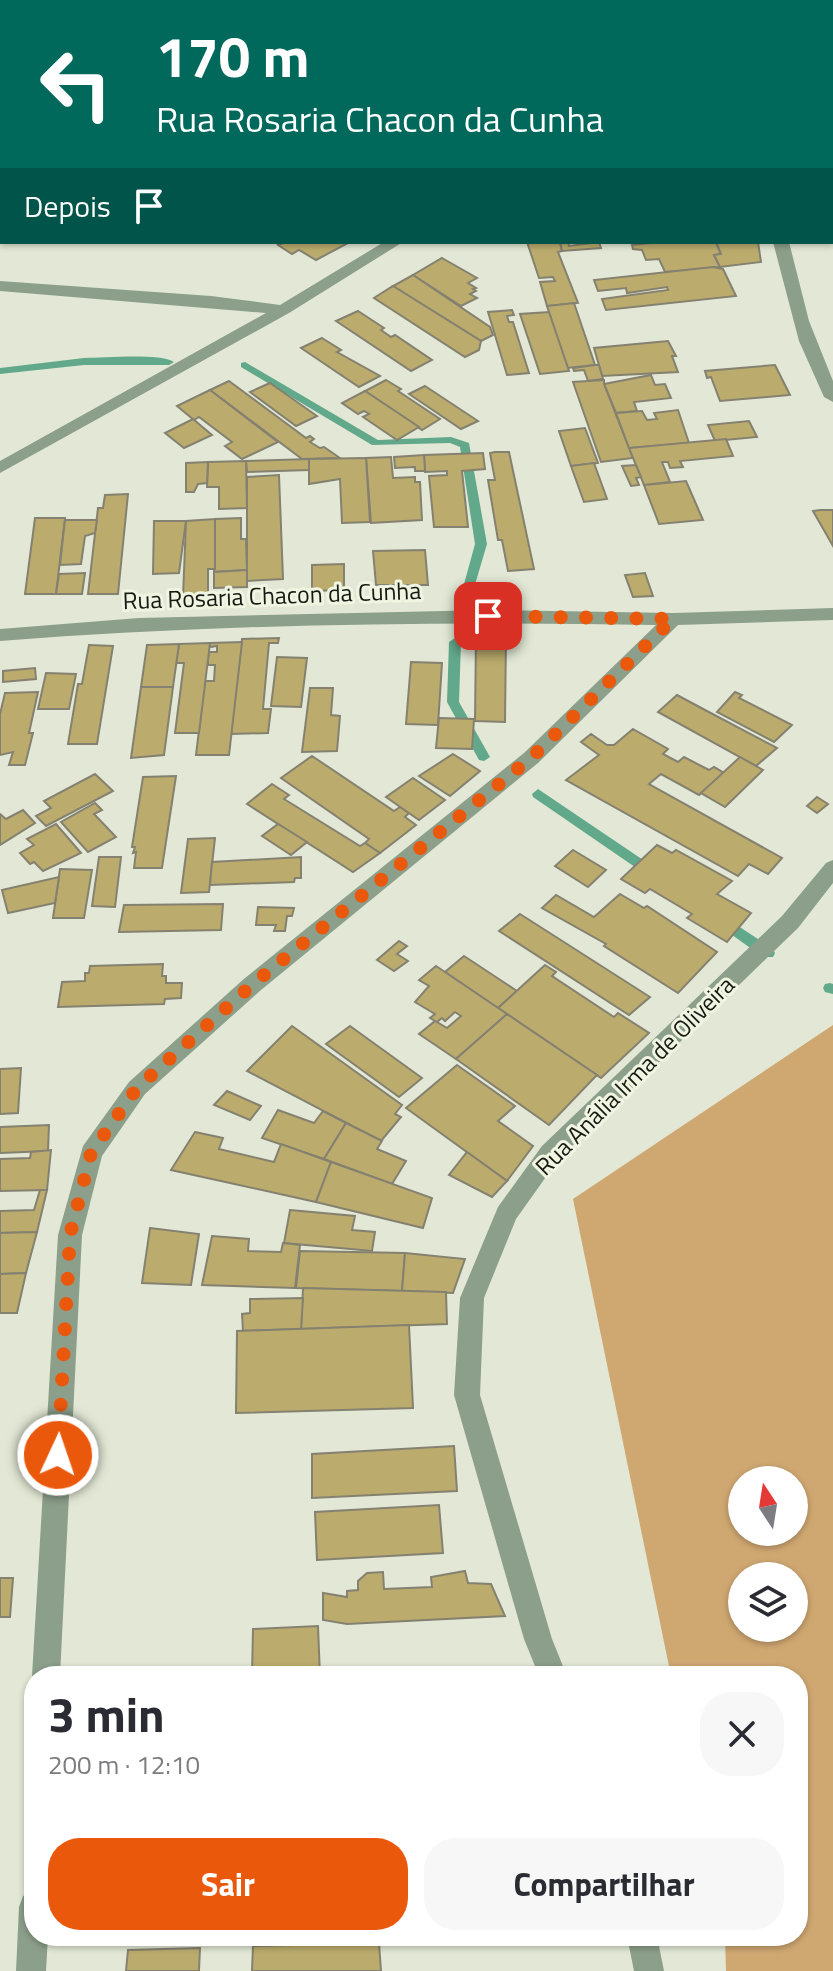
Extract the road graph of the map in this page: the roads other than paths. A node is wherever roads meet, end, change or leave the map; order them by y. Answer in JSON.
{"nodes":[{"id":1,"x":392,"y":244,"type":"edge"},
{"id":2,"x":781,"y":244,"type":"edge"},
{"id":3,"x":0,"y":286,"type":"edge"},
{"id":4,"x":283,"y":310,"type":"junction"},
{"id":5,"x":833,"y":397,"type":"edge"},
{"id":6,"x":0,"y":468,"type":"edge"},
{"id":7,"x":833,"y":614,"type":"edge"},
{"id":8,"x":673,"y":619,"type":"junction"},
{"id":9,"x":0,"y":635,"type":"edge"},
{"id":10,"x":833,"y":868,"type":"edge"},
{"id":11,"x":47,"y":1666,"type":"edge"},
{"id":12,"x":549,"y":1666,"type":"edge"},
{"id":13,"x":32,"y":1946,"type":"edge"},
{"id":14,"x":644,"y":1946,"type":"edge"},
{"id":15,"x":31,"y":1971,"type":"edge"},
{"id":16,"x":649,"y":1971,"type":"edge"}],
"edges":[{"from":1,"to":4,"type":"street"},
{"from":2,"to":5,"type":"street"},
{"from":3,"to":4,"type":"street"},
{"from":4,"to":6,"type":"street"},
{"from":7,"to":8,"type":"street","name":"Rua Rosaria Chacon da Cunha"},
{"from":8,"to":9,"type":"street","name":"Rua Rosaria Chacon da Cunha"},
{"from":8,"to":11,"type":"street"},
{"from":10,"to":12,"type":"street","name":"Rua Anália Irma de Oliveira"},
{"from":13,"to":15,"type":"street"},
{"from":14,"to":16,"type":"street"}]}
